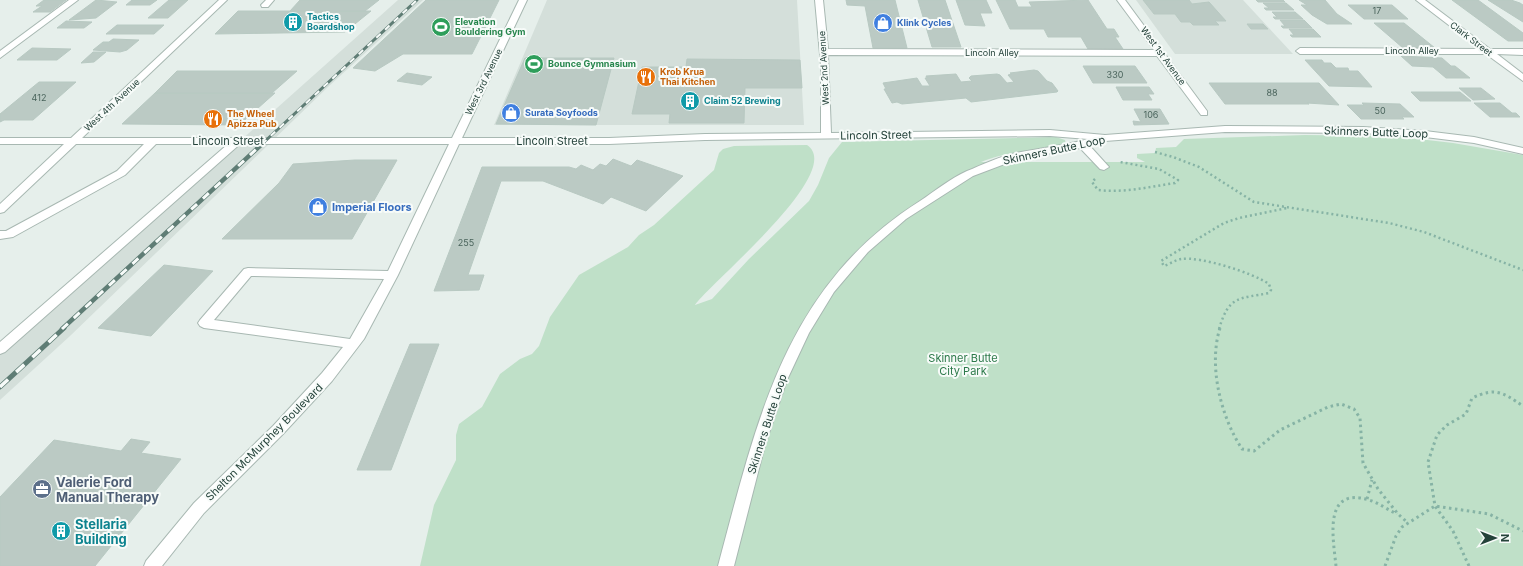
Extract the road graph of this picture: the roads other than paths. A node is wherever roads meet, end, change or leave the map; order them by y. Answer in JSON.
{"nodes":[{"id":1,"x":74,"y":0,"type":"edge"},
{"id":2,"x":223,"y":0,"type":"edge"},
{"id":3,"x":523,"y":0,"type":"edge"},
{"id":4,"x":819,"y":0,"type":"edge"},
{"id":5,"x":1121,"y":0,"type":"edge"},
{"id":6,"x":1420,"y":0,"type":"edge"},
{"id":7,"x":1300,"y":51,"type":"dead end"},
{"id":8,"x":824,"y":52,"type":"junction"},
{"id":9,"x":1488,"y":52,"type":"junction"},
{"id":10,"x":1523,"y":52,"type":"edge"},
{"id":11,"x":1160,"y":53,"type":"junction"},
{"id":12,"x":0,"y":55,"type":"edge"},
{"id":13,"x":1523,"y":78,"type":"edge"},
{"id":14,"x":1204,"y":113,"type":"dead end"},
{"id":15,"x":826,"y":136,"type":"junction"},
{"id":16,"x":1104,"y":138,"type":"junction"},
{"id":17,"x":0,"y":141,"type":"edge"},
{"id":18,"x":74,"y":141,"type":"junction"},
{"id":19,"x":153,"y":141,"type":"junction"},
{"id":20,"x":237,"y":141,"type":"junction"},
{"id":21,"x":455,"y":142,"type":"junction"},
{"id":22,"x":1082,"y":144,"type":"junction"},
{"id":23,"x":1523,"y":151,"type":"edge"},
{"id":24,"x":1104,"y":167,"type":"road end"},
{"id":25,"x":0,"y":210,"type":"edge"},
{"id":26,"x":0,"y":235,"type":"edge"},
{"id":27,"x":392,"y":276,"type":"junction"},
{"id":28,"x":352,"y":344,"type":"junction"},
{"id":29,"x":0,"y":349,"type":"edge"},
{"id":30,"x":152,"y":566,"type":"edge"},
{"id":31,"x":726,"y":566,"type":"edge"}],
"edges":[{"from":1,"to":12,"type":"street"},
{"from":2,"to":18,"type":"street","name":"West 4th Avenue"},
{"from":3,"to":21,"type":"street","name":"West 3rd Avenue"},
{"from":4,"to":8,"type":"street","name":"West 2nd Avenue"},
{"from":5,"to":11,"type":"street","name":"West 1st Avenue"},
{"from":6,"to":9,"type":"street","name":"Clark Street"},
{"from":7,"to":9,"type":"street","name":"Lincoln Alley"},
{"from":8,"to":11,"type":"street","name":"Lincoln Alley"},
{"from":8,"to":15,"type":"street","name":"West 2nd Avenue"},
{"from":9,"to":10,"type":"street","name":"Lincoln Alley"},
{"from":9,"to":13,"type":"street","name":"Clark Street"},
{"from":11,"to":14,"type":"street","name":"West 1st Avenue"},
{"from":15,"to":16,"type":"street","name":"Lincoln Street"},
{"from":15,"to":21,"type":"street","name":"Lincoln Street"},
{"from":16,"to":22,"type":"street","name":"Skinners Butte Loop"},
{"from":16,"to":23,"type":"street","name":"Skinners Butte Loop"},
{"from":17,"to":18,"type":"street","name":"Lincoln Street"},
{"from":18,"to":19,"type":"street","name":"Lincoln Street"},
{"from":18,"to":25,"type":"street","name":"West 4th Avenue"},
{"from":19,"to":20,"type":"street","name":"Lincoln Street"},
{"from":19,"to":26,"type":"street"},
{"from":20,"to":21,"type":"street","name":"Lincoln Street"},
{"from":20,"to":29,"type":"street"},
{"from":21,"to":27,"type":"street","name":"Shelton McMurphey Boulevard"},
{"from":22,"to":24,"type":"street"},
{"from":22,"to":31,"type":"street","name":"Skinners Butte Loop"},
{"from":27,"to":28,"type":"street","name":"Shelton McMurphey Boulevard"},
{"from":27,"to":28,"type":"street"},
{"from":28,"to":30,"type":"street","name":"Shelton McMurphey Boulevard"}]}
